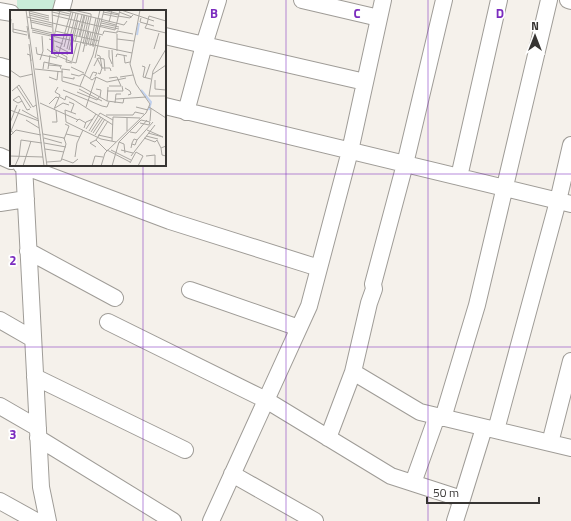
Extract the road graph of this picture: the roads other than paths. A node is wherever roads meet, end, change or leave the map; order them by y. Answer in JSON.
{"nodes":[{"id":1,"x":17,"y":0,"type":"edge"},
{"id":2,"x":64,"y":0,"type":"edge"},
{"id":3,"x":218,"y":0,"type":"edge"},
{"id":4,"x":302,"y":0,"type":"edge"},
{"id":5,"x":384,"y":0,"type":"edge"},
{"id":6,"x":444,"y":0,"type":"edge"},
{"id":7,"x":499,"y":0,"type":"edge"},
{"id":8,"x":549,"y":0,"type":"edge"},
{"id":9,"x":568,"y":0,"type":"edge"},
{"id":10,"x":571,"y":1,"type":"edge"},
{"id":11,"x":18,"y":10,"type":"edge"},
{"id":12,"x":61,"y":10,"type":"edge"},
{"id":13,"x":0,"y":11,"type":"edge"},
{"id":14,"x":10,"y":13,"type":"edge"},
{"id":15,"x":380,"y":18,"type":"junction"},
{"id":16,"x":166,"y":36,"type":"edge"},
{"id":17,"x":204,"y":45,"type":"junction"},
{"id":18,"x":0,"y":66,"type":"edge"},
{"id":19,"x":10,"y":69,"type":"edge"},
{"id":20,"x":365,"y":82,"type":"junction"},
{"id":21,"x":166,"y":106,"type":"edge"},
{"id":22,"x":186,"y":112,"type":"junction"},
{"id":23,"x":571,"y":145,"type":"edge"},
{"id":24,"x":350,"y":151,"type":"junction"},
{"id":25,"x":0,"y":156,"type":"edge"},
{"id":26,"x":10,"y":160,"type":"edge"},
{"id":27,"x":405,"y":164,"type":"junction"},
{"id":28,"x":20,"y":166,"type":"edge"},
{"id":29,"x":25,"y":166,"type":"edge"},
{"id":30,"x":459,"y":177,"type":"junction"},
{"id":31,"x":504,"y":188,"type":"junction"},
{"id":32,"x":26,"y":199,"type":"junction"},
{"id":33,"x":0,"y":203,"type":"edge"},
{"id":34,"x":564,"y":203,"type":"edge"},
{"id":35,"x":28,"y":251,"type":"junction"},
{"id":36,"x":319,"y":268,"type":"junction"},
{"id":37,"x":190,"y":290,"type":"dead end"},
{"id":38,"x":115,"y":298,"type":"dead end"},
{"id":39,"x":0,"y":320,"type":"edge"},
{"id":40,"x":108,"y":322,"type":"dead end"},
{"id":41,"x":299,"y":328,"type":"junction"},
{"id":42,"x":33,"y":339,"type":"junction"},
{"id":43,"x":571,"y":361,"type":"edge"},
{"id":44,"x":353,"y":372,"type":"junction"},
{"id":45,"x":35,"y":376,"type":"junction"},
{"id":46,"x":266,"y":400,"type":"junction"},
{"id":47,"x":0,"y":406,"type":"edge"},
{"id":48,"x":440,"y":417,"type":"junction"},
{"id":49,"x":490,"y":429,"type":"junction"},
{"id":50,"x":38,"y":433,"type":"junction"},
{"id":51,"x":328,"y":438,"type":"junction"},
{"id":52,"x":550,"y":443,"type":"junction"},
{"id":53,"x":571,"y":448,"type":"edge"},
{"id":54,"x":185,"y":450,"type":"dead end"},
{"id":55,"x":232,"y":474,"type":"junction"},
{"id":56,"x":414,"y":483,"type":"junction"},
{"id":57,"x":462,"y":499,"type":"junction"},
{"id":58,"x":0,"y":501,"type":"edge"},
{"id":59,"x":36,"y":521,"type":"edge"},
{"id":60,"x":48,"y":521,"type":"edge"},
{"id":61,"x":173,"y":521,"type":"edge"},
{"id":62,"x":211,"y":521,"type":"edge"},
{"id":63,"x":315,"y":521,"type":"edge"},
{"id":64,"x":456,"y":521,"type":"edge"}],
"edges":[{"from":1,"to":11,"type":"street"},
{"from":2,"to":12,"type":"street"},
{"from":3,"to":17,"type":"street"},
{"from":4,"to":15,"type":"street"},
{"from":5,"to":15,"type":"street"},
{"from":6,"to":27,"type":"street"},
{"from":7,"to":30,"type":"street"},
{"from":8,"to":31,"type":"street"},
{"from":9,"to":10,"type":"street"},
{"from":13,"to":14,"type":"street"},
{"from":15,"to":20,"type":"street"},
{"from":16,"to":17,"type":"street"},
{"from":17,"to":20,"type":"street"},
{"from":17,"to":22,"type":"street"},
{"from":18,"to":19,"type":"street"},
{"from":20,"to":24,"type":"street"},
{"from":21,"to":22,"type":"street"},
{"from":22,"to":24,"type":"street"},
{"from":23,"to":34,"type":"street"},
{"from":24,"to":27,"type":"street"},
{"from":24,"to":36,"type":"street"},
{"from":25,"to":26,"type":"street"},
{"from":27,"to":30,"type":"street"},
{"from":27,"to":44,"type":"street"},
{"from":28,"to":32,"type":"street"},
{"from":29,"to":36,"type":"street"},
{"from":30,"to":31,"type":"street"},
{"from":31,"to":34,"type":"street"},
{"from":31,"to":48,"type":"street"},
{"from":32,"to":33,"type":"street"},
{"from":32,"to":35,"type":"street"},
{"from":34,"to":49,"type":"street"},
{"from":35,"to":38,"type":"street"},
{"from":35,"to":42,"type":"street"},
{"from":36,"to":41,"type":"street"},
{"from":37,"to":41,"type":"street"},
{"from":39,"to":42,"type":"street"},
{"from":40,"to":46,"type":"street"},
{"from":41,"to":46,"type":"street"},
{"from":42,"to":45,"type":"street"},
{"from":43,"to":52,"type":"street"},
{"from":44,"to":48,"type":"street"},
{"from":44,"to":51,"type":"street"},
{"from":45,"to":50,"type":"street"},
{"from":45,"to":54,"type":"street"},
{"from":46,"to":51,"type":"street"},
{"from":46,"to":55,"type":"street"},
{"from":47,"to":50,"type":"street"},
{"from":48,"to":49,"type":"street"},
{"from":48,"to":56,"type":"street"},
{"from":49,"to":52,"type":"street"},
{"from":49,"to":57,"type":"street"},
{"from":50,"to":60,"type":"street"},
{"from":50,"to":61,"type":"street"},
{"from":51,"to":56,"type":"street"},
{"from":52,"to":53,"type":"street"},
{"from":55,"to":62,"type":"street"},
{"from":55,"to":63,"type":"street"},
{"from":56,"to":57,"type":"street"},
{"from":57,"to":64,"type":"street"},
{"from":58,"to":59,"type":"street"}]}
